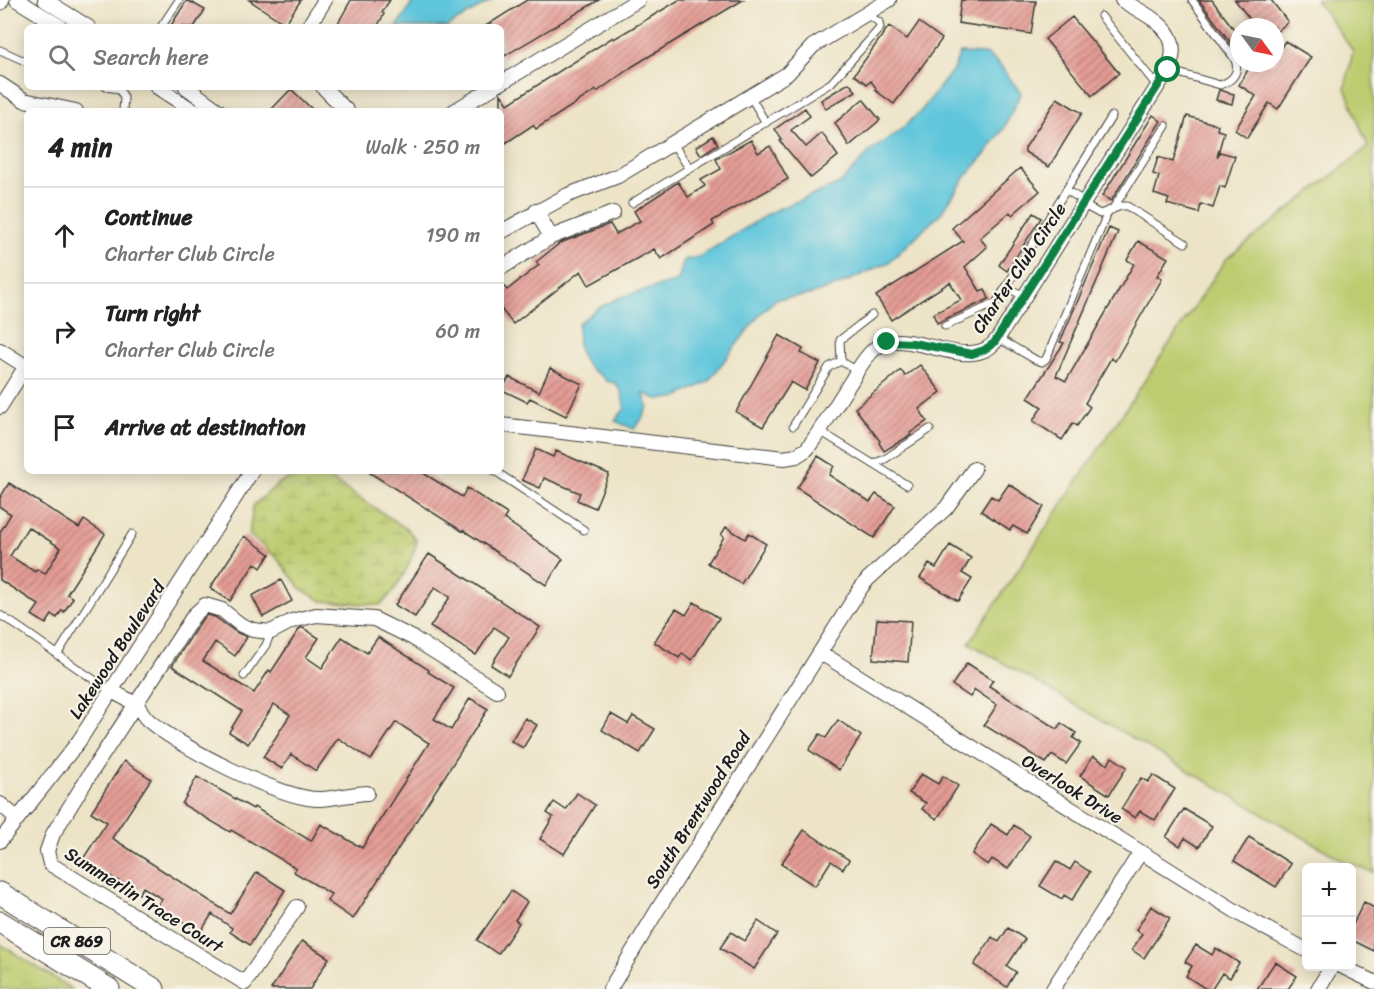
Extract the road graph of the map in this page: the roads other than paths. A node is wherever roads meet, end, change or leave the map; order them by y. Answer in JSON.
{"nodes":[{"id":1,"x":17,"y":0,"type":"edge"},
{"id":2,"x":45,"y":0,"type":"edge"},
{"id":3,"x":178,"y":0,"type":"edge"},
{"id":4,"x":325,"y":0,"type":"edge"},
{"id":5,"x":638,"y":0,"type":"edge"},
{"id":6,"x":889,"y":0,"type":"edge"},
{"id":7,"x":1122,"y":0,"type":"edge"},
{"id":8,"x":1192,"y":0,"type":"edge"},
{"id":9,"x":866,"y":14,"type":"junction"},
{"id":10,"x":1101,"y":16,"type":"dead end"},
{"id":11,"x":56,"y":24,"type":"edge"},
{"id":12,"x":83,"y":24,"type":"edge"},
{"id":13,"x":163,"y":24,"type":"edge"},
{"id":14,"x":310,"y":24,"type":"edge"},
{"id":15,"x":0,"y":50,"type":"edge"},
{"id":16,"x":24,"y":61,"type":"edge"},
{"id":17,"x":1168,"y":70,"type":"junction"},
{"id":18,"x":504,"y":80,"type":"edge"},
{"id":19,"x":0,"y":84,"type":"edge"},
{"id":20,"x":1158,"y":86,"type":"junction"},
{"id":21,"x":120,"y":90,"type":"edge"},
{"id":22,"x":161,"y":90,"type":"edge"},
{"id":23,"x":189,"y":90,"type":"edge"},
{"id":24,"x":190,"y":90,"type":"edge"},
{"id":25,"x":326,"y":90,"type":"edge"},
{"id":26,"x":489,"y":90,"type":"edge"},
{"id":27,"x":750,"y":96,"type":"junction"},
{"id":28,"x":62,"y":108,"type":"edge"},
{"id":29,"x":123,"y":108,"type":"edge"},
{"id":30,"x":182,"y":108,"type":"edge"},
{"id":31,"x":215,"y":108,"type":"edge"},
{"id":32,"x":344,"y":108,"type":"edge"},
{"id":33,"x":459,"y":108,"type":"edge"},
{"id":34,"x":1112,"y":116,"type":"dead end"},
{"id":35,"x":766,"y":123,"type":"junction"},
{"id":36,"x":1166,"y":126,"type":"dead end"},
{"id":37,"x":672,"y":142,"type":"junction"},
{"id":38,"x":689,"y":168,"type":"junction"},
{"id":39,"x":1066,"y":190,"type":"junction"},
{"id":40,"x":632,"y":203,"type":"dead end"},
{"id":41,"x":1083,"y":203,"type":"junction"},
{"id":42,"x":1110,"y":211,"type":"junction"},
{"id":43,"x":536,"y":212,"type":"junction"},
{"id":44,"x":613,"y":213,"type":"dead end"},
{"id":45,"x":504,"y":230,"type":"edge"},
{"id":46,"x":551,"y":237,"type":"junction"},
{"id":47,"x":1185,"y":243,"type":"dead end"},
{"id":48,"x":504,"y":266,"type":"edge"},
{"id":49,"x":1006,"y":287,"type":"junction"},
{"id":50,"x":1024,"y":296,"type":"junction"},
{"id":51,"x":872,"y":315,"type":"dead end"},
{"id":52,"x":945,"y":326,"type":"dead end"},
{"id":53,"x":998,"y":338,"type":"junction"},
{"id":54,"x":0,"y":350,"type":"edge"},
{"id":55,"x":841,"y":362,"type":"junction"},
{"id":56,"x":24,"y":365,"type":"edge"},
{"id":57,"x":24,"y":371,"type":"edge"},
{"id":58,"x":857,"y":371,"type":"junction"},
{"id":59,"x":0,"y":407,"type":"edge"},
{"id":60,"x":504,"y":425,"type":"edge"},
{"id":61,"x":793,"y":426,"type":"dead end"},
{"id":62,"x":930,"y":429,"type":"dead end"},
{"id":63,"x":820,"y":431,"type":"junction"},
{"id":64,"x":873,"y":464,"type":"junction"},
{"id":65,"x":974,"y":468,"type":"dead end"},
{"id":66,"x":250,"y":474,"type":"edge"},
{"id":67,"x":500,"y":474,"type":"edge"},
{"id":68,"x":906,"y":484,"type":"dead end"},
{"id":69,"x":584,"y":530,"type":"dead end"},
{"id":70,"x":132,"y":534,"type":"dead end"},
{"id":71,"x":0,"y":615,"type":"edge"},
{"id":72,"x":271,"y":632,"type":"junction"},
{"id":73,"x":820,"y":653,"type":"junction"},
{"id":74,"x":57,"y":655,"type":"junction"},
{"id":75,"x":244,"y":676,"type":"dead end"},
{"id":76,"x":112,"y":691,"type":"junction"},
{"id":77,"x":497,"y":691,"type":"dead end"},
{"id":78,"x":136,"y":705,"type":"junction"},
{"id":79,"x":367,"y":793,"type":"dead end"},
{"id":80,"x":0,"y":804,"type":"edge"},
{"id":81,"x":17,"y":818,"type":"junction"},
{"id":82,"x":0,"y":841,"type":"edge"},
{"id":83,"x":1140,"y":853,"type":"junction"},
{"id":84,"x":0,"y":893,"type":"edge"},
{"id":85,"x":297,"y":907,"type":"dead end"},
{"id":86,"x":0,"y":922,"type":"edge"},
{"id":87,"x":1302,"y":948,"type":"edge"},
{"id":88,"x":1329,"y":971,"type":"edge"},
{"id":89,"x":1351,"y":971,"type":"edge"},
{"id":90,"x":1374,"y":982,"type":"edge"},
{"id":91,"x":109,"y":989,"type":"edge"},
{"id":92,"x":154,"y":989,"type":"edge"},
{"id":93,"x":610,"y":989,"type":"edge"},
{"id":94,"x":1053,"y":989,"type":"edge"},
{"id":95,"x":1318,"y":989,"type":"edge"}],
"edges":[{"from":1,"to":11,"type":"street"},
{"from":2,"to":12,"type":"street"},
{"from":3,"to":13,"type":"lane"},
{"from":4,"to":14,"type":"street"},
{"from":5,"to":18,"type":"street"},
{"from":6,"to":9,"type":"street"},
{"from":7,"to":17,"type":"street","name":"Charter Club Circle"},
{"from":8,"to":17,"type":"lane"},
{"from":9,"to":27,"type":"street"},
{"from":9,"to":35,"type":"lane"},
{"from":10,"to":20,"type":"lane"},
{"from":15,"to":16,"type":"lane"},
{"from":17,"to":20,"type":"street","name":"Charter Club Circle"},
{"from":19,"to":28,"type":"street"},
{"from":20,"to":41,"type":"street","name":"Charter Club Circle"},
{"from":21,"to":29,"type":"lane"},
{"from":22,"to":30,"type":"street"},
{"from":23,"to":30,"type":"street"},
{"from":24,"to":31,"type":"street"},
{"from":25,"to":32,"type":"street"},
{"from":26,"to":33,"type":"street"},
{"from":27,"to":35,"type":"lane"},
{"from":27,"to":37,"type":"street"},
{"from":34,"to":39,"type":"lane"},
{"from":35,"to":38,"type":"lane"},
{"from":36,"to":42,"type":"lane"},
{"from":37,"to":38,"type":"lane"},
{"from":37,"to":43,"type":"street"},
{"from":38,"to":40,"type":"lane"},
{"from":39,"to":41,"type":"lane"},
{"from":39,"to":49,"type":"lane"},
{"from":41,"to":42,"type":"lane"},
{"from":41,"to":50,"type":"street","name":"Charter Club Circle"},
{"from":42,"to":47,"type":"lane"},
{"from":42,"to":53,"type":"lane"},
{"from":43,"to":45,"type":"street"},
{"from":43,"to":46,"type":"street"},
{"from":44,"to":46,"type":"street"},
{"from":46,"to":48,"type":"street"},
{"from":49,"to":50,"type":"lane"},
{"from":49,"to":52,"type":"lane"},
{"from":50,"to":53,"type":"street","name":"Charter Club Circle"},
{"from":51,"to":55,"type":"lane"},
{"from":53,"to":58,"type":"street","name":"Charter Club Circle"},
{"from":54,"to":56,"type":"street"},
{"from":55,"to":58,"type":"lane"},
{"from":55,"to":61,"type":"lane"},
{"from":57,"to":59,"type":"street"},
{"from":58,"to":63,"type":"street","name":"Charter Club Circle"},
{"from":60,"to":63,"type":"street","name":"Charter Club Circle"},
{"from":62,"to":64,"type":"lane"},
{"from":63,"to":64,"type":"lane"},
{"from":64,"to":68,"type":"lane"},
{"from":65,"to":73,"type":"street","name":"South Brentwood Road"},
{"from":66,"to":76,"type":"street","name":"Lakewood Boulevard"},
{"from":67,"to":69,"type":"lane"},
{"from":70,"to":74,"type":"lane"},
{"from":71,"to":74,"type":"lane"},
{"from":72,"to":75,"type":"lane"},
{"from":72,"to":77,"type":"street"},
{"from":72,"to":78,"type":"street"},
{"from":73,"to":83,"type":"street","name":"Overlook Drive"},
{"from":73,"to":93,"type":"street","name":"South Brentwood Road"},
{"from":74,"to":76,"type":"lane"},
{"from":76,"to":78,"type":"street"},
{"from":76,"to":81,"type":"street","name":"Lakewood Boulevard"},
{"from":78,"to":79,"type":"street"},
{"from":78,"to":85,"type":"street","name":"Summerlin Trace Court"},
{"from":80,"to":81,"type":"street"},
{"from":81,"to":82,"type":"street","name":"Lakewood Boulevard"},
{"from":83,"to":87,"type":"street","name":"Overlook Drive"},
{"from":83,"to":94,"type":"street"},
{"from":84,"to":92,"type":"main road","number":"CR 869"},
{"from":86,"to":91,"type":"main road","number":"CR 869"},
{"from":88,"to":95,"type":"street"},
{"from":89,"to":90,"type":"street"}]}
